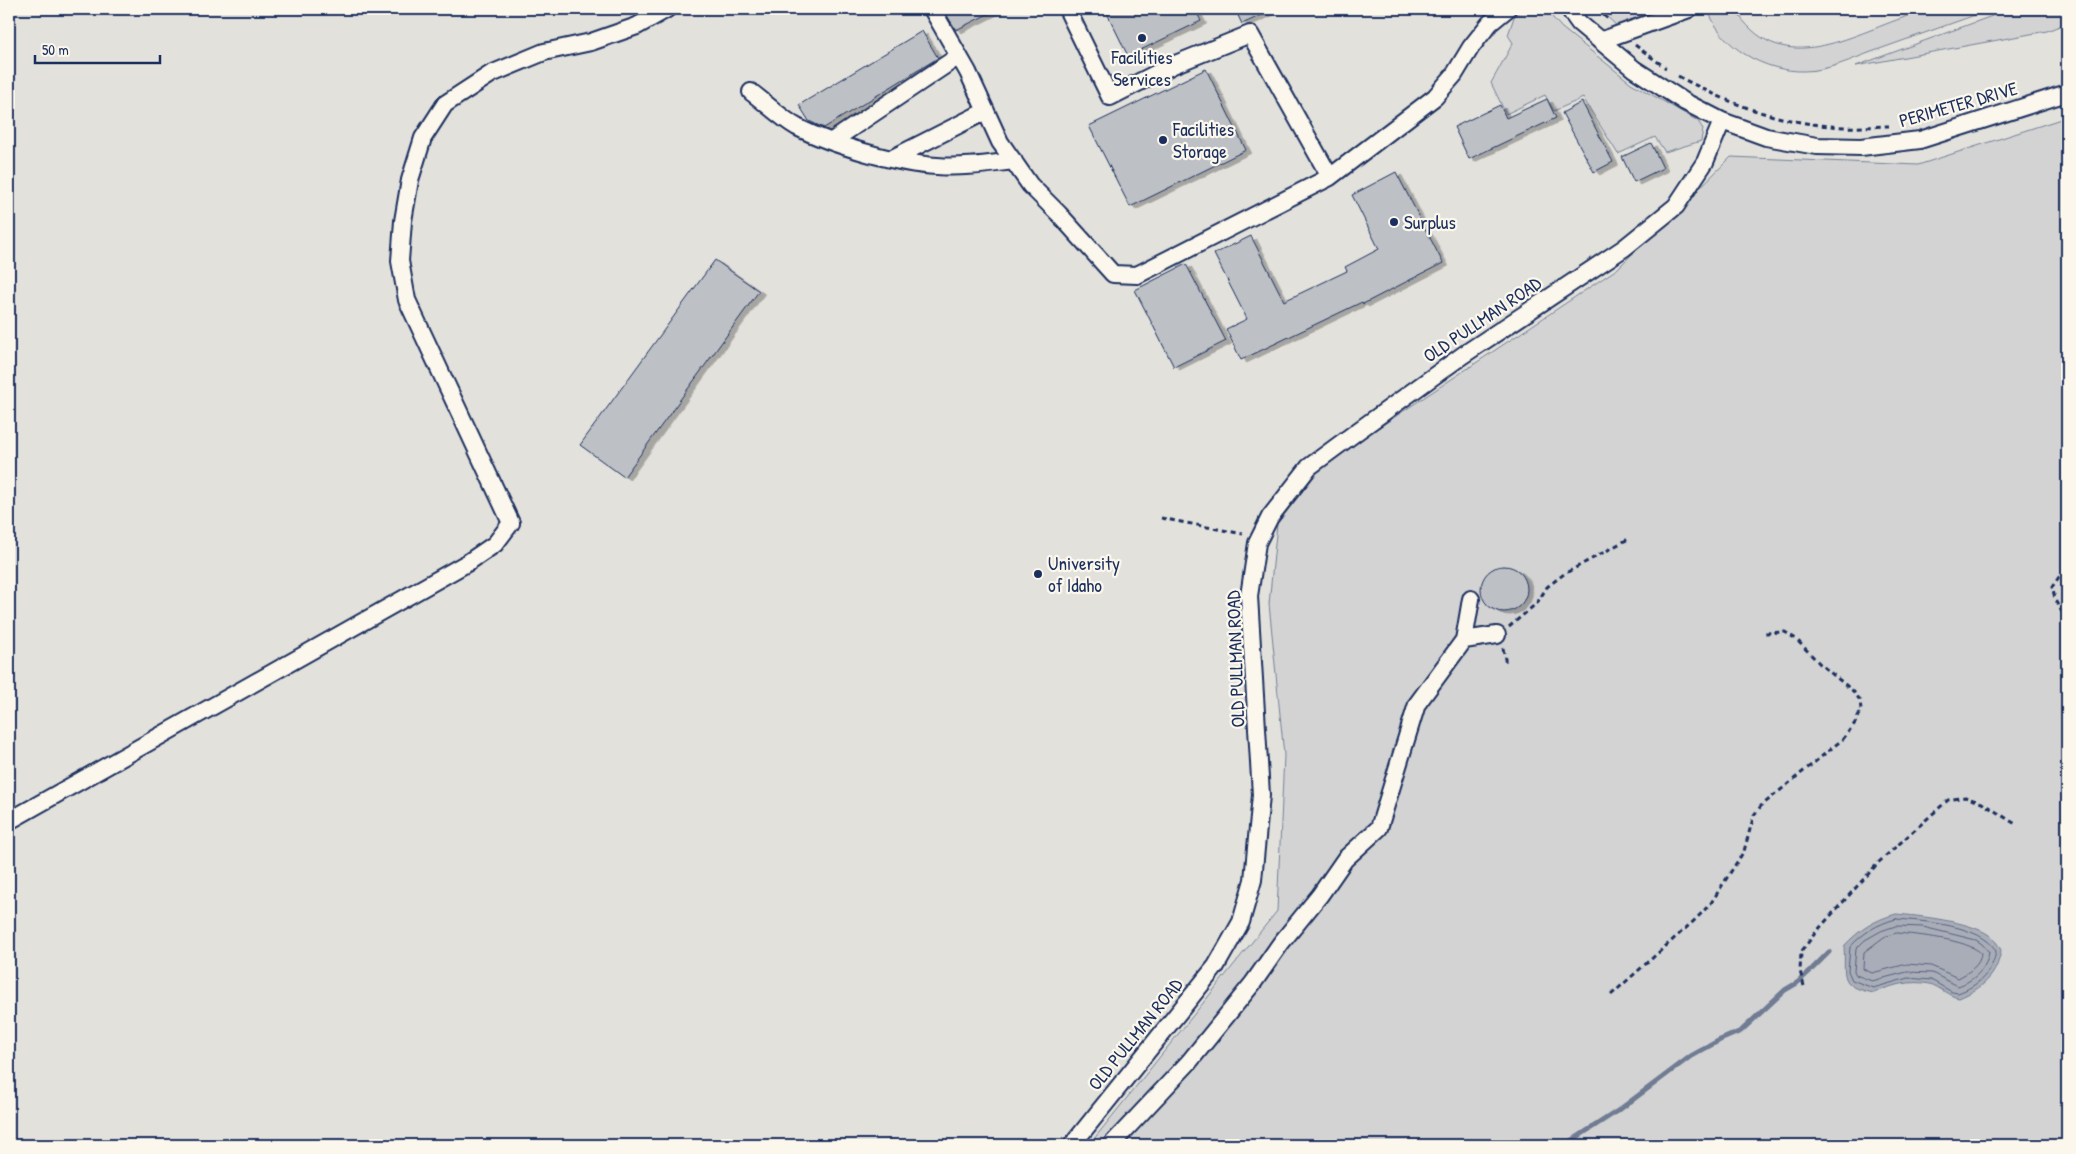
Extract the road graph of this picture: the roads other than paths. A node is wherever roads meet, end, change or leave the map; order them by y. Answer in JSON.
{"nodes":[{"id":1,"x":667,"y":9,"type":"edge"},
{"id":2,"x":932,"y":9,"type":"edge"},
{"id":3,"x":1067,"y":9,"type":"edge"},
{"id":4,"x":1507,"y":9,"type":"edge"},
{"id":5,"x":1569,"y":9,"type":"edge"},
{"id":6,"x":1690,"y":9,"type":"edge"},
{"id":7,"x":1600,"y":41,"type":"junction"},
{"id":8,"x":959,"y":56,"type":"junction"},
{"id":9,"x":751,"y":92,"type":"dead end"},
{"id":10,"x":2067,"y":93,"type":"edge"},
{"id":11,"x":986,"y":111,"type":"junction"},
{"id":12,"x":1722,"y":121,"type":"junction"},
{"id":13,"x":832,"y":141,"type":"junction"},
{"id":14,"x":891,"y":159,"type":"junction"},
{"id":15,"x":1014,"y":162,"type":"junction"},
{"id":16,"x":1330,"y":176,"type":"junction"},
{"id":17,"x":1471,"y":599,"type":"dead end"},
{"id":18,"x":1497,"y":635,"type":"road end"},
{"id":19,"x":1464,"y":640,"type":"junction"},
{"id":20,"x":9,"y":821,"type":"edge"},
{"id":21,"x":1072,"y":1145,"type":"edge"},
{"id":22,"x":1111,"y":1145,"type":"edge"}],
"edges":[{"from":1,"to":20,"type":"street"},
{"from":2,"to":8,"type":"street"},
{"from":3,"to":16,"type":"street"},
{"from":4,"to":16,"type":"street"},
{"from":5,"to":7,"type":"street","name":"PERIMETER DRIVE"},
{"from":6,"to":7,"type":"street"},
{"from":7,"to":12,"type":"street","name":"PERIMETER DRIVE"},
{"from":8,"to":11,"type":"street"},
{"from":8,"to":13,"type":"street"},
{"from":9,"to":13,"type":"street"},
{"from":10,"to":12,"type":"street","name":"PERIMETER DRIVE"},
{"from":11,"to":14,"type":"street"},
{"from":11,"to":15,"type":"street"},
{"from":12,"to":21,"type":"street","name":"OLD PULLMAN ROAD"},
{"from":13,"to":14,"type":"street"},
{"from":14,"to":15,"type":"street"},
{"from":15,"to":16,"type":"street"},
{"from":17,"to":19,"type":"street"},
{"from":18,"to":19,"type":"street"},
{"from":19,"to":22,"type":"street"}]}
